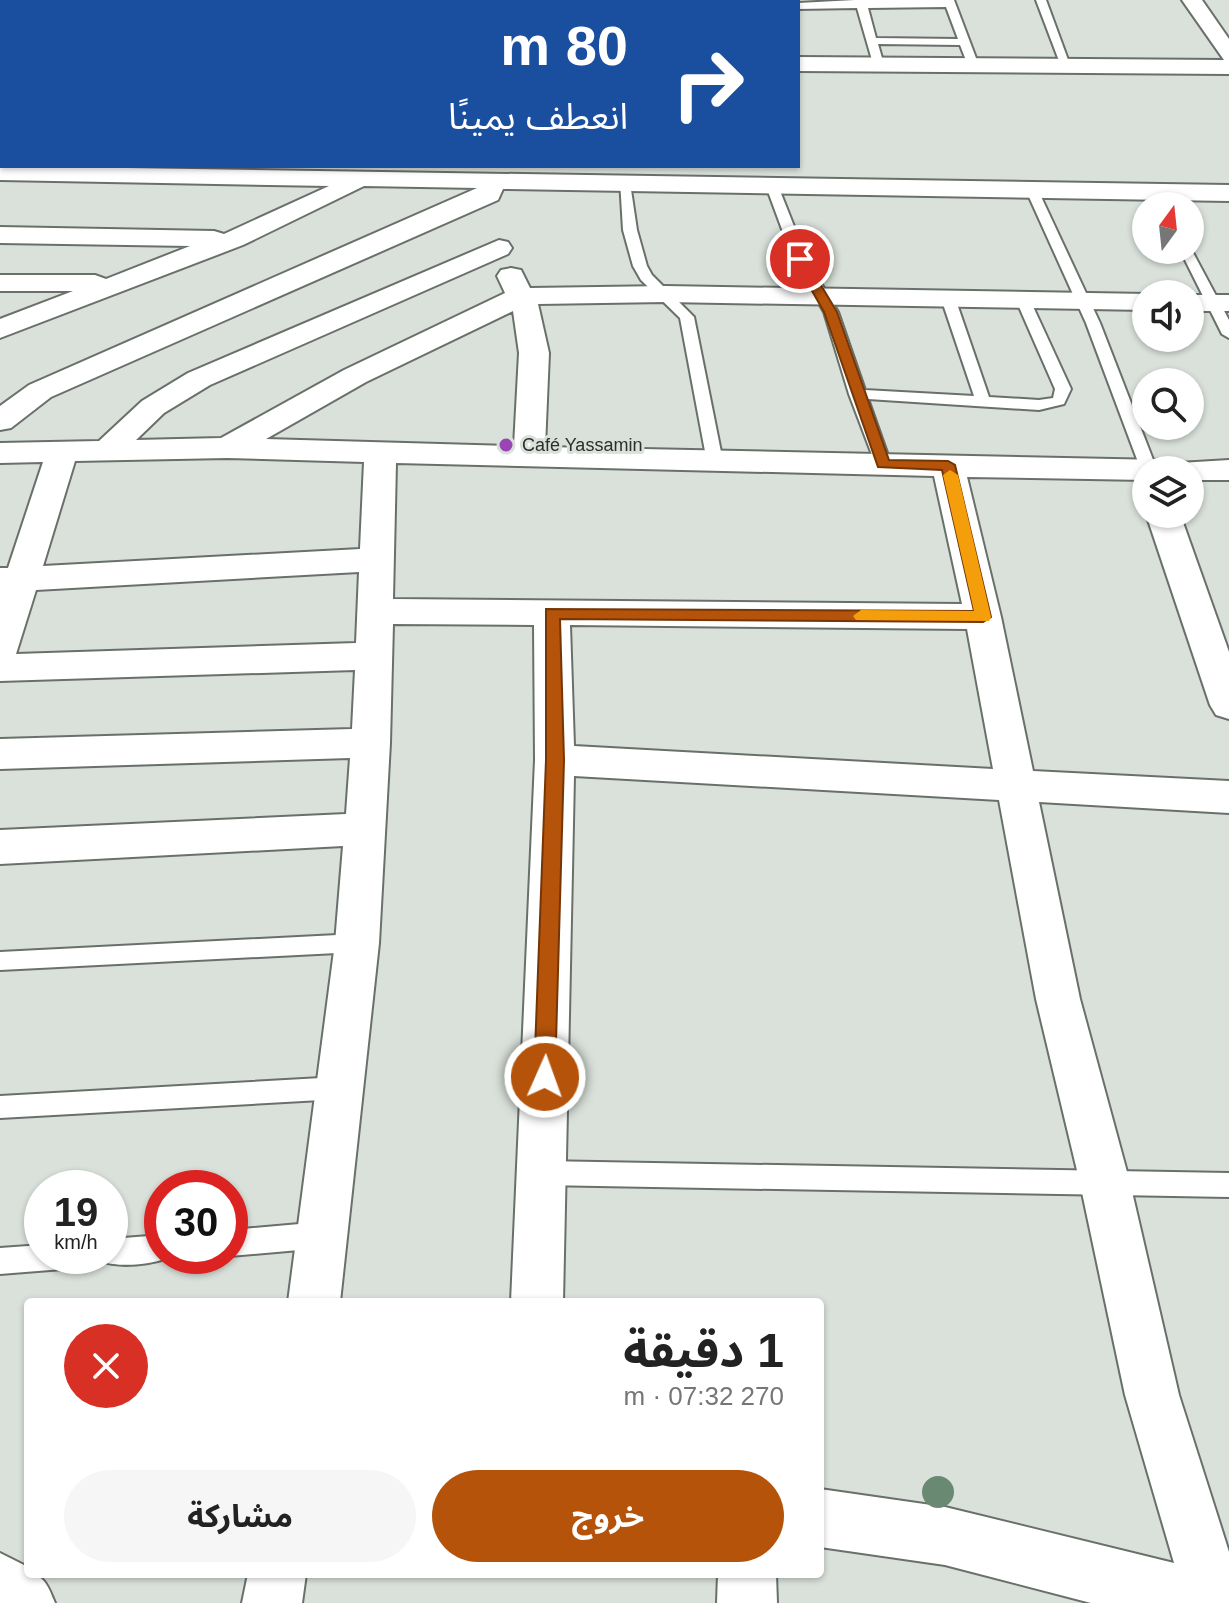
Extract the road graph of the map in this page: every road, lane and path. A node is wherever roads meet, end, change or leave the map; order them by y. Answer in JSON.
{"nodes":[{"id":1,"x":1041,"y":0,"type":"edge"},
{"id":2,"x":1192,"y":0,"type":"edge"},
{"id":3,"x":860,"y":2,"type":"edge"},
{"id":4,"x":949,"y":2,"type":"edge"},
{"id":5,"x":800,"y":6,"type":"edge"},
{"id":6,"x":1219,"y":26,"type":"edge"},
{"id":7,"x":870,"y":41,"type":"junction"},
{"id":8,"x":963,"y":42,"type":"junction"},
{"id":9,"x":1229,"y":55,"type":"edge"},
{"id":10,"x":800,"y":64,"type":"edge"},
{"id":11,"x":878,"y":65,"type":"junction"},
{"id":12,"x":973,"y":66,"type":"junction"},
{"id":13,"x":1067,"y":66,"type":"junction"},
{"id":14,"x":1229,"y":67,"type":"edge"},
{"id":15,"x":216,"y":168,"type":"edge"},
{"id":16,"x":88,"y":171,"type":"edge"},
{"id":17,"x":0,"y":173,"type":"edge"},
{"id":18,"x":621,"y":174,"type":"edge"},
{"id":19,"x":195,"y":178,"type":"junction"},
{"id":20,"x":362,"y":180,"type":"junction"},
{"id":21,"x":772,"y":186,"type":"junction"},
{"id":22,"x":1031,"y":188,"type":"junction"},
{"id":23,"x":490,"y":189,"type":"junction"},
{"id":24,"x":1229,"y":193,"type":"edge"},
{"id":25,"x":1204,"y":195,"type":"edge"},
{"id":26,"x":1132,"y":196,"type":"edge"},
{"id":27,"x":0,"y":235,"type":"edge"},
{"id":28,"x":234,"y":239,"type":"junction"},
{"id":29,"x":499,"y":248,"type":"junction"},
{"id":30,"x":1193,"y":264,"type":"edge"},
{"id":31,"x":0,"y":283,"type":"edge"},
{"id":32,"x":119,"y":283,"type":"junction"},
{"id":33,"x":666,"y":294,"type":"junction"},
{"id":34,"x":821,"y":295,"type":"junction"},
{"id":35,"x":520,"y":297,"type":"junction"},
{"id":36,"x":948,"y":298,"type":"junction"},
{"id":37,"x":1023,"y":300,"type":"junction"},
{"id":38,"x":1083,"y":302,"type":"junction"},
{"id":39,"x":1132,"y":302,"type":"edge"},
{"id":40,"x":1211,"y":303,"type":"edge"},
{"id":41,"x":0,"y":329,"type":"edge"},
{"id":42,"x":1229,"y":334,"type":"edge"},
{"id":43,"x":857,"y":394,"type":"junction"},
{"id":44,"x":983,"y":402,"type":"junction"},
{"id":45,"x":0,"y":421,"type":"edge"},
{"id":46,"x":227,"y":448,"type":"junction"},
{"id":47,"x":109,"y":449,"type":"junction"},
{"id":48,"x":62,"y":451,"type":"junction"},
{"id":49,"x":380,"y":452,"type":"junction"},
{"id":50,"x":0,"y":453,"type":"edge"},
{"id":51,"x":1144,"y":456,"type":"edge"},
{"id":52,"x":529,"y":457,"type":"junction"},
{"id":53,"x":715,"y":462,"type":"junction"},
{"id":54,"x":883,"y":464,"type":"junction"},
{"id":55,"x":948,"y":465,"type":"junction"},
{"id":56,"x":1132,"y":470,"type":"edge"},
{"id":57,"x":1204,"y":470,"type":"edge"},
{"id":58,"x":1229,"y":470,"type":"edge"},
{"id":59,"x":1169,"y":528,"type":"edge"},
{"id":60,"x":375,"y":560,"type":"junction"},
{"id":61,"x":12,"y":579,"type":"edge"},
{"id":62,"x":375,"y":611,"type":"junction"},
{"id":63,"x":552,"y":613,"type":"junction"},
{"id":64,"x":983,"y":617,"type":"junction"},
{"id":65,"x":1220,"y":644,"type":"edge"},
{"id":66,"x":0,"y":650,"type":"edge"},
{"id":67,"x":372,"y":656,"type":"junction"},
{"id":68,"x":0,"y":668,"type":"edge"},
{"id":69,"x":1229,"y":705,"type":"edge"},
{"id":70,"x":371,"y":743,"type":"junction"},
{"id":71,"x":0,"y":754,"type":"edge"},
{"id":72,"x":555,"y":760,"type":"junction"},
{"id":73,"x":1014,"y":785,"type":"junction"},
{"id":74,"x":1229,"y":797,"type":"edge"},
{"id":75,"x":364,"y":829,"type":"junction"},
{"id":76,"x":0,"y":847,"type":"edge"},
{"id":77,"x":357,"y":943,"type":"junction"},
{"id":78,"x":0,"y":961,"type":"edge"},
{"id":79,"x":339,"y":1088,"type":"junction"},
{"id":80,"x":0,"y":1107,"type":"edge"},
{"id":81,"x":542,"y":1173,"type":"junction"},
{"id":82,"x":1105,"y":1183,"type":"junction"},
{"id":83,"x":1229,"y":1185,"type":"edge"},
{"id":84,"x":322,"y":1235,"type":"junction"},
{"id":85,"x":248,"y":1241,"type":"edge"},
{"id":86,"x":24,"y":1259,"type":"edge"},
{"id":87,"x":0,"y":1261,"type":"edge"},
{"id":88,"x":314,"y":1298,"type":"edge"},
{"id":89,"x":537,"y":1298,"type":"edge"},
{"id":90,"x":824,"y":1519,"type":"edge"},
{"id":91,"x":276,"y":1578,"type":"edge"},
{"id":92,"x":747,"y":1578,"type":"edge"},
{"id":93,"x":0,"y":1582,"type":"edge"},
{"id":94,"x":1118,"y":1592,"type":"edge"},
{"id":95,"x":1220,"y":1602,"type":"edge"},
{"id":96,"x":25,"y":1603,"type":"edge"},
{"id":97,"x":272,"y":1603,"type":"edge"},
{"id":98,"x":747,"y":1603,"type":"edge"}],
"edges":[{"from":1,"to":13,"type":"lane"},
{"from":2,"to":6,"type":"street"},
{"from":3,"to":4,"type":"lane"},
{"from":3,"to":5,"type":"lane"},
{"from":3,"to":7,"type":"lane"},
{"from":4,"to":8,"type":"lane"},
{"from":6,"to":9,"type":"street"},
{"from":7,"to":8,"type":"lane"},
{"from":7,"to":11,"type":"lane"},
{"from":8,"to":12,"type":"lane"},
{"from":10,"to":11,"type":"street"},
{"from":11,"to":12,"type":"street"},
{"from":12,"to":13,"type":"street"},
{"from":13,"to":14,"type":"street"},
{"from":15,"to":19,"type":"street"},
{"from":16,"to":17,"type":"street"},
{"from":16,"to":19,"type":"street"},
{"from":18,"to":21,"type":"street"},
{"from":18,"to":23,"type":"street"},
{"from":18,"to":33,"type":"lane"},
{"from":19,"to":20,"type":"street"},
{"from":20,"to":23,"type":"street"},
{"from":20,"to":28,"type":"street"},
{"from":21,"to":22,"type":"street"},
{"from":21,"to":34,"type":"lane"},
{"from":22,"to":26,"type":"street"},
{"from":22,"to":38,"type":"lane"},
{"from":23,"to":29,"type":"street"},
{"from":23,"to":45,"type":"street"},
{"from":24,"to":25,"type":"street"},
{"from":27,"to":28,"type":"street"},
{"from":28,"to":32,"type":"street"},
{"from":29,"to":35,"type":"street"},
{"from":29,"to":47,"type":"street"},
{"from":30,"to":40,"type":"lane"},
{"from":31,"to":32,"type":"street"},
{"from":32,"to":41,"type":"street"},
{"from":33,"to":34,"type":"street"},
{"from":33,"to":35,"type":"street"},
{"from":33,"to":53,"type":"lane"},
{"from":34,"to":36,"type":"street"},
{"from":34,"to":43,"type":"lane"},
{"from":35,"to":46,"type":"street"},
{"from":35,"to":52,"type":"street"},
{"from":36,"to":37,"type":"street"},
{"from":36,"to":44,"type":"lane"},
{"from":37,"to":38,"type":"street"},
{"from":37,"to":44,"type":"lane"},
{"from":38,"to":39,"type":"street"},
{"from":38,"to":51,"type":"lane"},
{"from":40,"to":42,"type":"lane"},
{"from":43,"to":44,"type":"lane"},
{"from":43,"to":54,"type":"lane"},
{"from":46,"to":47,"type":"street"},
{"from":46,"to":49,"type":"street"},
{"from":47,"to":48,"type":"street"},
{"from":48,"to":50,"type":"street"},
{"from":48,"to":61,"type":"street"},
{"from":49,"to":52,"type":"street"},
{"from":49,"to":60,"type":"street"},
{"from":52,"to":53,"type":"street"},
{"from":53,"to":54,"type":"street"},
{"from":54,"to":55,"type":"street"},
{"from":55,"to":56,"type":"street"},
{"from":55,"to":64,"type":"street"},
{"from":57,"to":58,"type":"street"},
{"from":59,"to":65,"type":"street"},
{"from":60,"to":61,"type":"street"},
{"from":60,"to":62,"type":"street"},
{"from":61,"to":66,"type":"street"},
{"from":62,"to":63,"type":"street"},
{"from":62,"to":67,"type":"street"},
{"from":63,"to":64,"type":"street"},
{"from":63,"to":72,"type":"street"},
{"from":64,"to":73,"type":"street"},
{"from":65,"to":69,"type":"street"},
{"from":67,"to":68,"type":"street"},
{"from":67,"to":70,"type":"street"},
{"from":70,"to":71,"type":"street"},
{"from":70,"to":75,"type":"street"},
{"from":72,"to":73,"type":"street"},
{"from":72,"to":81,"type":"street"},
{"from":73,"to":74,"type":"street"},
{"from":73,"to":82,"type":"street"},
{"from":75,"to":76,"type":"street"},
{"from":75,"to":77,"type":"street"},
{"from":77,"to":78,"type":"lane"},
{"from":77,"to":79,"type":"street"},
{"from":79,"to":80,"type":"lane"},
{"from":79,"to":84,"type":"street"},
{"from":81,"to":82,"type":"lane"},
{"from":81,"to":89,"type":"street"},
{"from":82,"to":83,"type":"lane"},
{"from":82,"to":95,"type":"street"},
{"from":84,"to":85,"type":"lane"},
{"from":84,"to":88,"type":"street"},
{"from":86,"to":87,"type":"lane"},
{"from":90,"to":94,"type":"street"},
{"from":91,"to":97,"type":"street"},
{"from":92,"to":98,"type":"street"},
{"from":93,"to":96,"type":"street"},
{"from":94,"to":95,"type":"street"}]}
